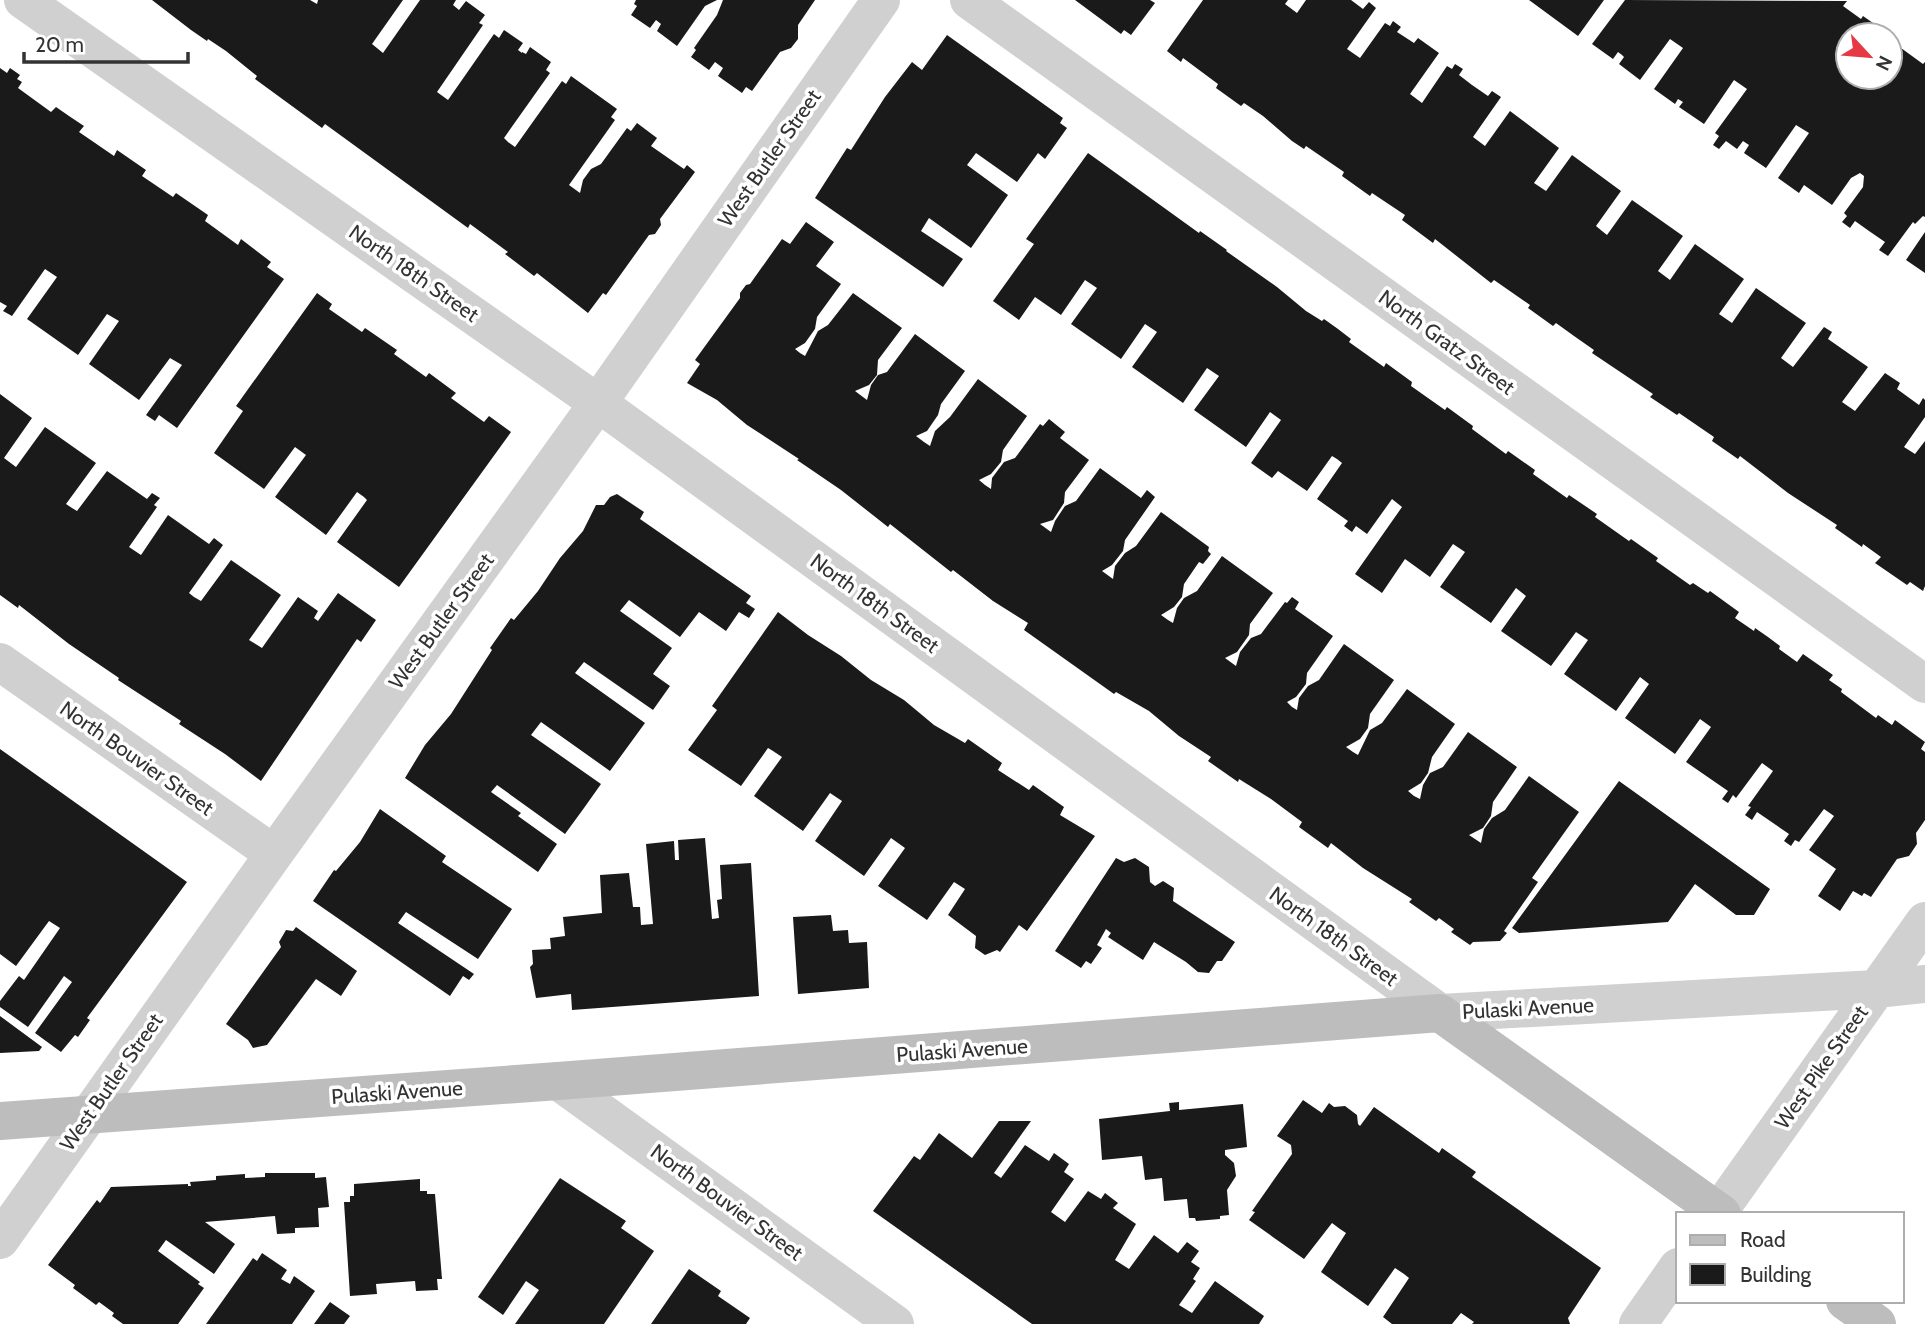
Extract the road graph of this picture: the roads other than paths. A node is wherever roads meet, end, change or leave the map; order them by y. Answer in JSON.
{"nodes":[{"id":1,"x":23,"y":0,"type":"edge"},
{"id":2,"x":881,"y":0,"type":"edge"},
{"id":3,"x":969,"y":0,"type":"edge"},
{"id":4,"x":598,"y":402,"type":"junction"},
{"id":5,"x":0,"y":662,"type":"edge"},
{"id":6,"x":1925,"y":684,"type":"edge"},
{"id":7,"x":274,"y":853,"type":"junction"},
{"id":8,"x":1925,"y":921,"type":"edge"},
{"id":9,"x":1925,"y":984,"type":"edge"},
{"id":10,"x":1877,"y":989,"type":"junction"},
{"id":11,"x":1440,"y":1013,"type":"junction"},
{"id":12,"x":558,"y":1081,"type":"junction"},
{"id":13,"x":88,"y":1114,"type":"junction"},
{"id":14,"x":0,"y":1121,"type":"edge"},
{"id":15,"x":1718,"y":1212,"type":"edge"},
{"id":16,"x":1720,"y":1212,"type":"edge"},
{"id":17,"x":0,"y":1240,"type":"edge"},
{"id":18,"x":1676,"y":1270,"type":"edge"},
{"id":19,"x":1848,"y":1303,"type":"edge"},
{"id":20,"x":895,"y":1324,"type":"edge"},
{"id":21,"x":1637,"y":1324,"type":"edge"},
{"id":22,"x":1877,"y":1324,"type":"edge"}],
"edges":[{"from":1,"to":4,"type":"street","name":"North 18th Street"},
{"from":2,"to":4,"type":"street","name":"West Butler Street"},
{"from":3,"to":6,"type":"street","name":"North Gratz Street"},
{"from":4,"to":7,"type":"street","name":"West Butler Street"},
{"from":4,"to":11,"type":"street","name":"North 18th Street"},
{"from":5,"to":7,"type":"street","name":"North Bouvier Street"},
{"from":7,"to":13,"type":"street","name":"West Butler Street"},
{"from":8,"to":10,"type":"street","name":"West Pike Street"},
{"from":9,"to":10,"type":"street","name":"Pulaski Avenue"},
{"from":10,"to":11,"type":"street","name":"Pulaski Avenue"},
{"from":10,"to":16,"type":"street","name":"West Pike Street"},
{"from":11,"to":12,"type":"street","name":"Pulaski Avenue"},
{"from":11,"to":15,"type":"street","name":"North 18th Street"},
{"from":12,"to":13,"type":"street","name":"Pulaski Avenue"},
{"from":12,"to":20,"type":"street","name":"North Bouvier Street"},
{"from":13,"to":14,"type":"street","name":"Pulaski Avenue"},
{"from":13,"to":17,"type":"street","name":"West Butler Street"},
{"from":18,"to":21,"type":"street"},
{"from":19,"to":22,"type":"street"}]}
